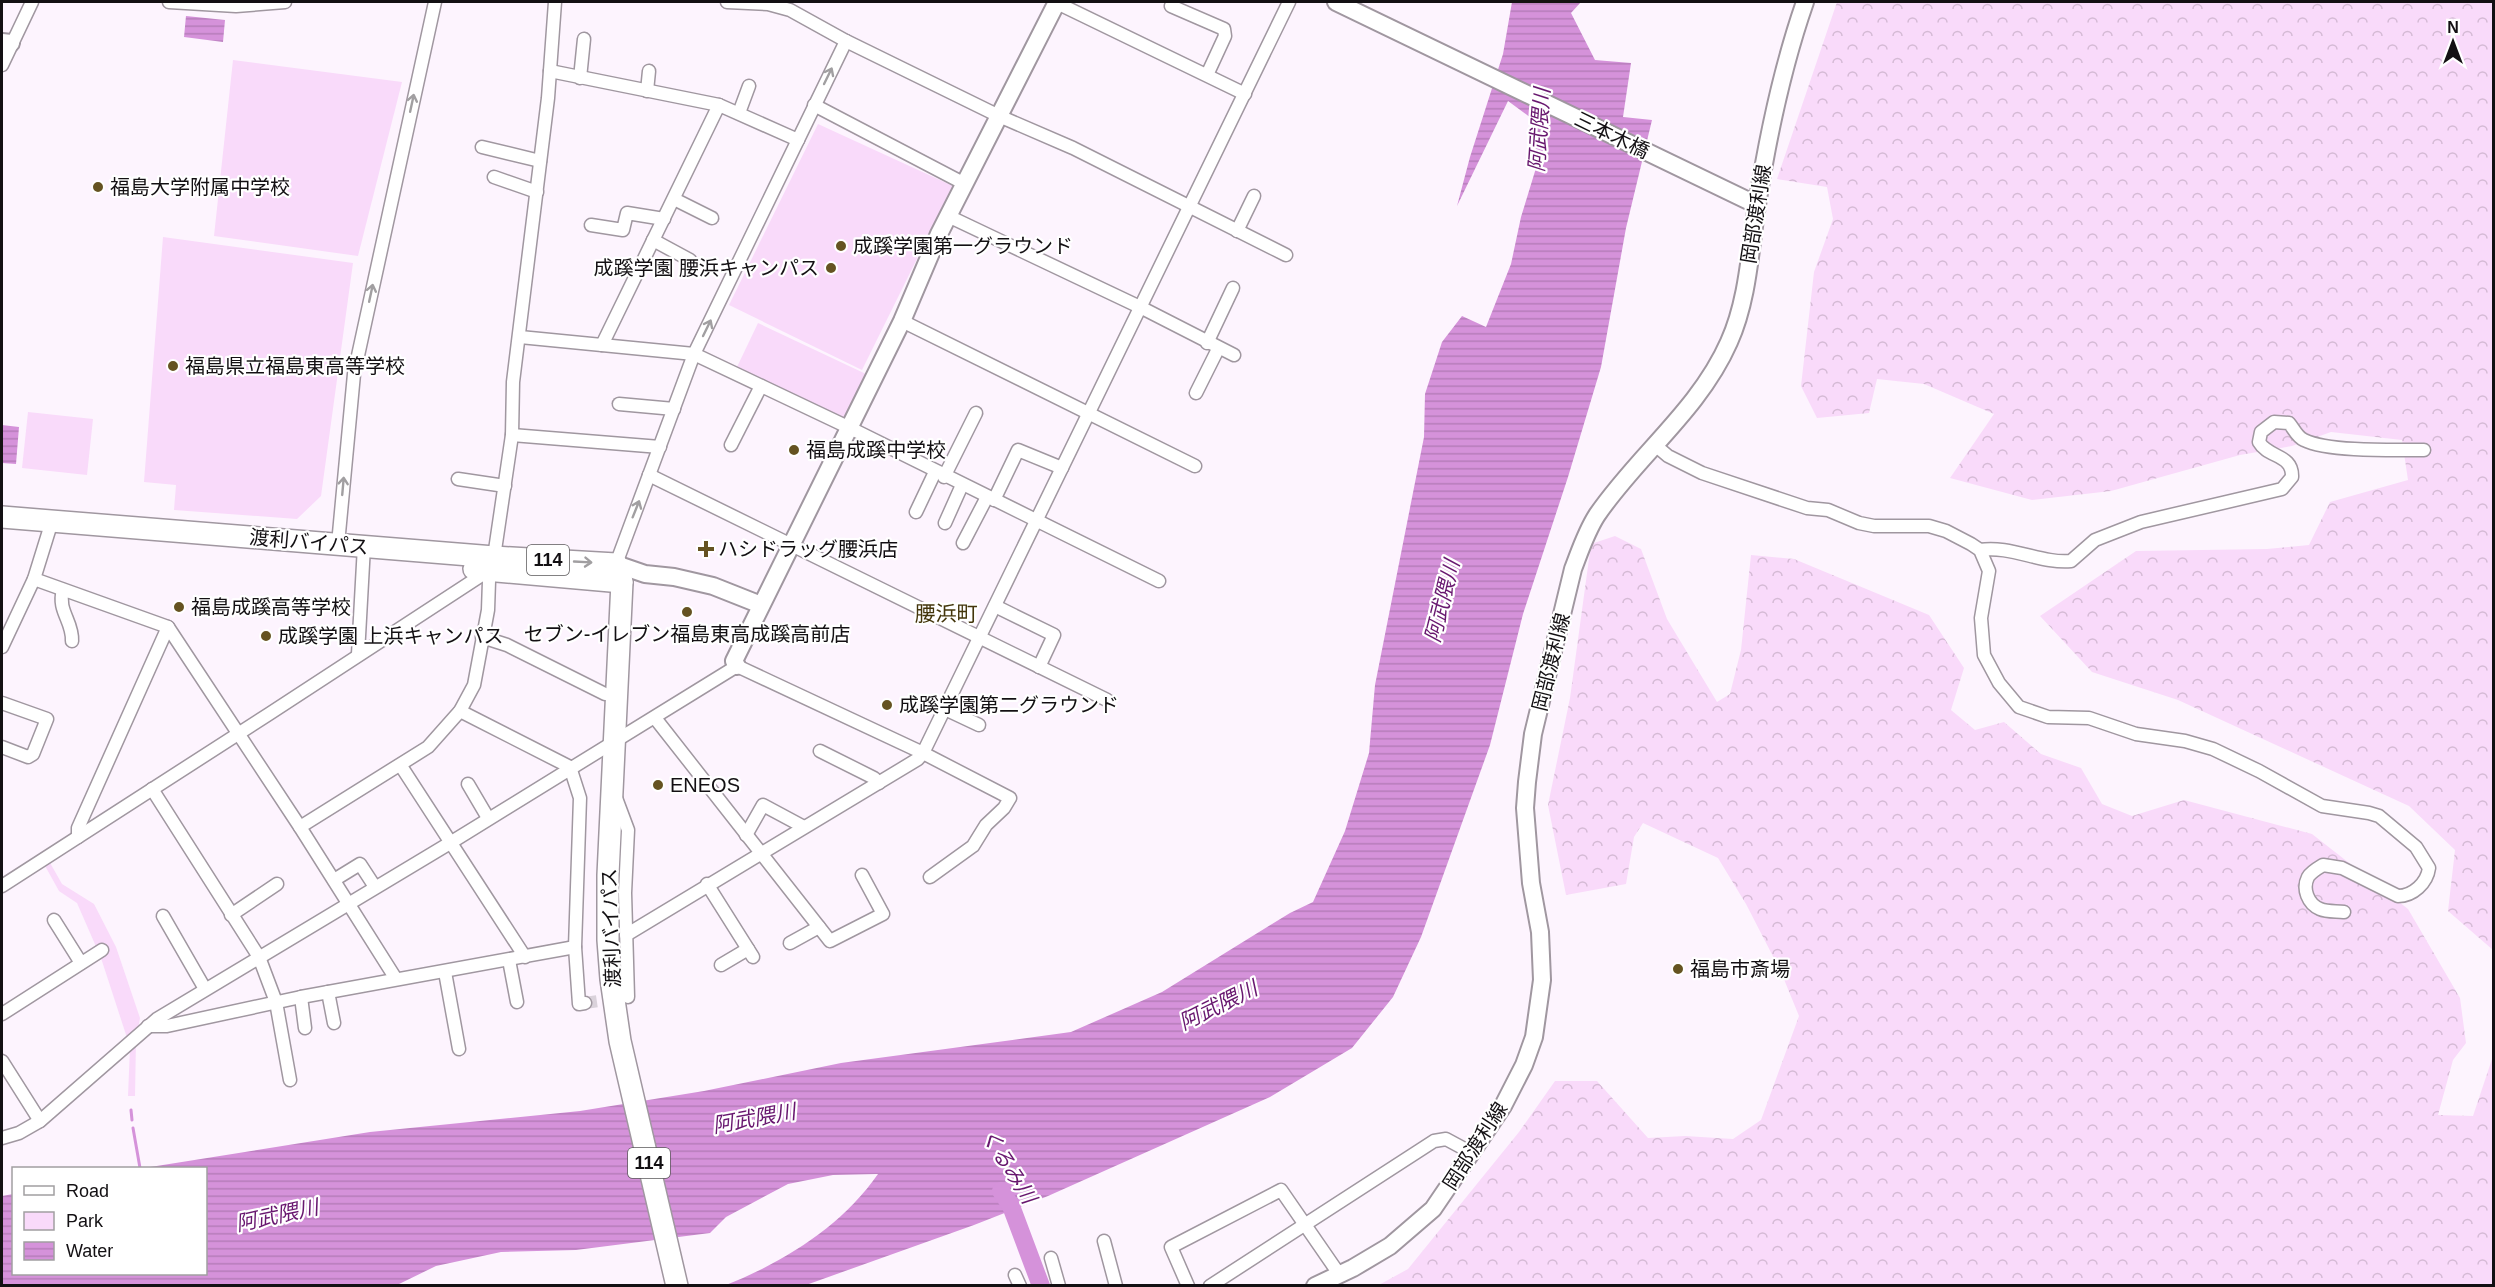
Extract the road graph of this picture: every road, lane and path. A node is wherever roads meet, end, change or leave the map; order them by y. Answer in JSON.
{"nodes":[{"id":1,"x":32,"y":2,"type":"edge"},
{"id":2,"x":169,"y":2,"type":"edge"},
{"id":3,"x":188,"y":2,"type":"edge"},
{"id":4,"x":285,"y":2,"type":"edge"},
{"id":5,"x":435,"y":2,"type":"edge"},
{"id":6,"x":555,"y":2,"type":"edge"},
{"id":7,"x":727,"y":2,"type":"edge"},
{"id":8,"x":1056,"y":2,"type":"edge"},
{"id":9,"x":1289,"y":2,"type":"edge"},
{"id":10,"x":1336,"y":2,"type":"edge"},
{"id":11,"x":1805,"y":2,"type":"edge"},
{"id":12,"x":775,"y":3,"type":"edge"},
{"id":13,"x":794,"y":6,"type":"edge"},
{"id":14,"x":1172,"y":6,"type":"dead end"},
{"id":15,"x":584,"y":39,"type":"dead end"},
{"id":16,"x":846,"y":41,"type":"junction"},
{"id":17,"x":6,"y":43,"type":"edge"},
{"id":18,"x":2,"y":64,"type":"edge"},
{"id":19,"x":550,"y":71,"type":"junction"},
{"id":20,"x":649,"y":71,"type":"dead end"},
{"id":21,"x":1207,"y":75,"type":"junction"},
{"id":22,"x":580,"y":78,"type":"junction"},
{"id":23,"x":749,"y":86,"type":"dead end"},
{"id":24,"x":646,"y":91,"type":"junction"},
{"id":25,"x":1245,"y":94,"type":"junction"},
{"id":26,"x":719,"y":105,"type":"junction"},
{"id":27,"x":814,"y":105,"type":"junction"},
{"id":28,"x":739,"y":113,"type":"junction"},
{"id":29,"x":999,"y":116,"type":"junction"},
{"id":30,"x":798,"y":140,"type":"junction"},
{"id":31,"x":482,"y":147,"type":"dead end"},
{"id":32,"x":540,"y":161,"type":"junction"},
{"id":33,"x":494,"y":177,"type":"dead end"},
{"id":34,"x":965,"y":184,"type":"junction"},
{"id":35,"x":537,"y":192,"type":"junction"},
{"id":36,"x":1254,"y":196,"type":"dead end"},
{"id":37,"x":674,"y":199,"type":"junction"},
{"id":38,"x":1757,"y":205,"type":"junction"},
{"id":39,"x":1191,"y":207,"type":"junction"},
{"id":40,"x":948,"y":216,"type":"junction"},
{"id":41,"x":712,"y":218,"type":"dead end"},
{"id":42,"x":664,"y":219,"type":"junction"},
{"id":43,"x":591,"y":225,"type":"dead end"},
{"id":44,"x":1237,"y":231,"type":"junction"},
{"id":45,"x":653,"y":240,"type":"junction"},
{"id":46,"x":1286,"y":255,"type":"dead end"},
{"id":47,"x":690,"y":260,"type":"dead end"},
{"id":48,"x":1233,"y":288,"type":"dead end"},
{"id":49,"x":1142,"y":308,"type":"junction"},
{"id":50,"x":902,"y":321,"type":"junction"},
{"id":51,"x":520,"y":337,"type":"junction"},
{"id":52,"x":1207,"y":342,"type":"junction"},
{"id":53,"x":602,"y":345,"type":"junction"},
{"id":54,"x":1218,"y":349,"type":"junction"},
{"id":55,"x":694,"y":354,"type":"junction"},
{"id":56,"x":1234,"y":356,"type":"dead end"},
{"id":57,"x":761,"y":386,"type":"junction"},
{"id":58,"x":1196,"y":393,"type":"dead end"},
{"id":59,"x":619,"y":404,"type":"dead end"},
{"id":60,"x":674,"y":409,"type":"junction"},
{"id":61,"x":976,"y":413,"type":"dead end"},
{"id":62,"x":1089,"y":414,"type":"junction"},
{"id":63,"x":850,"y":428,"type":"junction"},
{"id":64,"x":512,"y":435,"type":"junction"},
{"id":65,"x":731,"y":445,"type":"dead end"},
{"id":66,"x":1655,"y":445,"type":"junction"},
{"id":67,"x":660,"y":447,"type":"junction"},
{"id":68,"x":2424,"y":450,"type":"dead end"},
{"id":69,"x":1195,"y":466,"type":"dead end"},
{"id":70,"x":1062,"y":468,"type":"junction"},
{"id":71,"x":940,"y":474,"type":"junction"},
{"id":72,"x":649,"y":475,"type":"junction"},
{"id":73,"x":458,"y":479,"type":"dead end"},
{"id":74,"x":962,"y":485,"type":"junction"},
{"id":75,"x":505,"y":486,"type":"junction"},
{"id":76,"x":991,"y":498,"type":"junction"},
{"id":77,"x":916,"y":512,"type":"dead end"},
{"id":78,"x":2,"y":517,"type":"edge"},
{"id":79,"x":1035,"y":522,"type":"junction"},
{"id":80,"x":945,"y":523,"type":"dead end"},
{"id":81,"x":50,"y":527,"type":"junction"},
{"id":82,"x":2,"y":530,"type":"edge"},
{"id":83,"x":963,"y":543,"type":"dead end"},
{"id":84,"x":338,"y":544,"type":"junction"},
{"id":85,"x":791,"y":544,"type":"junction"},
{"id":86,"x":1980,"y":550,"type":"junction"},
{"id":87,"x":363,"y":553,"type":"junction"},
{"id":88,"x":491,"y":569,"type":"junction"},
{"id":89,"x":615,"y":576,"type":"junction"},
{"id":90,"x":34,"y":579,"type":"junction"},
{"id":91,"x":1159,"y":581,"type":"dead end"},
{"id":92,"x":63,"y":591,"type":"junction"},
{"id":93,"x":760,"y":605,"type":"junction"},
{"id":94,"x":995,"y":606,"type":"junction"},
{"id":95,"x":168,"y":627,"type":"junction"},
{"id":96,"x":482,"y":637,"type":"junction"},
{"id":97,"x":979,"y":638,"type":"junction"},
{"id":98,"x":72,"y":641,"type":"dead end"},
{"id":99,"x":2,"y":647,"type":"edge"},
{"id":100,"x":357,"y":654,"type":"junction"},
{"id":101,"x":737,"y":666,"type":"junction"},
{"id":102,"x":1039,"y":667,"type":"junction"},
{"id":103,"x":605,"y":694,"type":"junction"},
{"id":104,"x":1107,"y":700,"type":"dead end"},
{"id":105,"x":2,"y":703,"type":"edge"},
{"id":106,"x":945,"y":709,"type":"junction"},
{"id":107,"x":460,"y":711,"type":"junction"},
{"id":108,"x":655,"y":718,"type":"junction"},
{"id":109,"x":979,"y":725,"type":"dead end"},
{"id":110,"x":239,"y":735,"type":"junction"},
{"id":111,"x":609,"y":744,"type":"junction"},
{"id":112,"x":2,"y":747,"type":"edge"},
{"id":113,"x":820,"y":752,"type":"dead end"},
{"id":114,"x":923,"y":753,"type":"junction"},
{"id":115,"x":401,"y":766,"type":"junction"},
{"id":116,"x":570,"y":767,"type":"junction"},
{"id":117,"x":879,"y":783,"type":"junction"},
{"id":118,"x":468,"y":784,"type":"dead end"},
{"id":119,"x":152,"y":789,"type":"junction"},
{"id":120,"x":613,"y":791,"type":"junction"},
{"id":121,"x":488,"y":818,"type":"junction"},
{"id":122,"x":300,"y":827,"type":"junction"},
{"id":123,"x":804,"y":827,"type":"junction"},
{"id":124,"x":746,"y":835,"type":"junction"},
{"id":125,"x":78,"y":837,"type":"junction"},
{"id":126,"x":450,"y":843,"type":"junction"},
{"id":127,"x":760,"y":853,"type":"junction"},
{"id":128,"x":862,"y":875,"type":"dead end"},
{"id":129,"x":930,"y":877,"type":"dead end"},
{"id":130,"x":334,"y":880,"type":"junction"},
{"id":131,"x":277,"y":884,"type":"dead end"},
{"id":132,"x":707,"y":884,"type":"junction"},
{"id":133,"x":2,"y":886,"type":"edge"},
{"id":134,"x":375,"y":887,"type":"junction"},
{"id":135,"x":348,"y":903,"type":"junction"},
{"id":136,"x":2344,"y":912,"type":"dead end"},
{"id":137,"x":231,"y":915,"type":"junction"},
{"id":138,"x":163,"y":916,"type":"dead end"},
{"id":139,"x":54,"y":920,"type":"dead end"},
{"id":140,"x":819,"y":927,"type":"junction"},
{"id":141,"x":626,"y":935,"type":"junction"},
{"id":142,"x":790,"y":943,"type":"dead end"},
{"id":143,"x":575,"y":947,"type":"junction"},
{"id":144,"x":102,"y":950,"type":"dead end"},
{"id":145,"x":259,"y":957,"type":"junction"},
{"id":146,"x":525,"y":957,"type":"junction"},
{"id":147,"x":509,"y":960,"type":"junction"},
{"id":148,"x":81,"y":963,"type":"junction"},
{"id":149,"x":721,"y":965,"type":"dead end"},
{"id":150,"x":445,"y":972,"type":"junction"},
{"id":151,"x":396,"y":979,"type":"junction"},
{"id":152,"x":205,"y":989,"type":"junction"},
{"id":153,"x":328,"y":992,"type":"junction"},
{"id":154,"x":301,"y":997,"type":"junction"},
{"id":155,"x":628,"y":997,"type":"dead end"},
{"id":156,"x":276,"y":1002,"type":"junction"},
{"id":157,"x":517,"y":1002,"type":"dead end"},
{"id":158,"x":585,"y":1003,"type":"dead end"},
{"id":159,"x":2,"y":1014,"type":"edge"},
{"id":160,"x":334,"y":1023,"type":"dead end"},
{"id":161,"x":148,"y":1026,"type":"junction"},
{"id":162,"x":306,"y":1028,"type":"dead end"},
{"id":163,"x":614,"y":1043,"type":"junction"},
{"id":164,"x":459,"y":1049,"type":"dead end"},
{"id":165,"x":2,"y":1061,"type":"edge"},
{"id":166,"x":290,"y":1080,"type":"dead end"},
{"id":167,"x":40,"y":1121,"type":"junction"},
{"id":168,"x":2,"y":1138,"type":"edge"},
{"id":169,"x":1472,"y":1153,"type":"junction"},
{"id":170,"x":1306,"y":1226,"type":"junction"},
{"id":171,"x":1104,"y":1241,"type":"dead end"},
{"id":172,"x":1051,"y":1258,"type":"dead end"},
{"id":173,"x":1339,"y":1274,"type":"junction"},
{"id":174,"x":666,"y":1286,"type":"edge"},
{"id":175,"x":677,"y":1286,"type":"edge"},
{"id":176,"x":1059,"y":1286,"type":"edge"},
{"id":177,"x":1116,"y":1286,"type":"edge"},
{"id":178,"x":1188,"y":1286,"type":"edge"},
{"id":179,"x":1210,"y":1286,"type":"edge"},
{"id":180,"x":1315,"y":1286,"type":"edge"}],
"edges":[{"from":1,"to":17,"type":"street"},
{"from":2,"to":3,"type":"street"},
{"from":3,"to":4,"type":"street"},
{"from":84,"to":5,"type":"street","one_way":true},
{"from":6,"to":19,"type":"street"},
{"from":7,"to":12,"type":"street"},
{"from":8,"to":21,"type":"street"},
{"from":8,"to":29,"type":"main road"},
{"from":9,"to":25,"type":"street"},
{"from":10,"to":38,"type":"main road","name":"三本木橋"},
{"from":11,"to":38,"type":"main road","name":"岡部渡利線"},
{"from":12,"to":13,"type":"street"},
{"from":13,"to":16,"type":"street"},
{"from":14,"to":21,"type":"street"},
{"from":15,"to":22,"type":"street"},
{"from":27,"to":16,"type":"street","one_way":true},
{"from":16,"to":29,"type":"street"},
{"from":17,"to":18,"type":"street"},
{"from":19,"to":22,"type":"street"},
{"from":19,"to":32,"type":"street"},
{"from":20,"to":24,"type":"street"},
{"from":21,"to":25,"type":"street"},
{"from":22,"to":24,"type":"street"},
{"from":23,"to":28,"type":"street"},
{"from":24,"to":26,"type":"street"},
{"from":25,"to":39,"type":"street"},
{"from":26,"to":28,"type":"street"},
{"from":26,"to":37,"type":"street"},
{"from":27,"to":30,"type":"street"},
{"from":27,"to":34,"type":"street"},
{"from":28,"to":30,"type":"street"},
{"from":29,"to":34,"type":"main road"},
{"from":29,"to":39,"type":"street"},
{"from":55,"to":30,"type":"street","one_way":true},
{"from":31,"to":32,"type":"street"},
{"from":32,"to":35,"type":"street"},
{"from":33,"to":35,"type":"street"},
{"from":34,"to":40,"type":"main road"},
{"from":35,"to":51,"type":"street"},
{"from":36,"to":44,"type":"street"},
{"from":37,"to":41,"type":"street"},
{"from":37,"to":42,"type":"street"},
{"from":38,"to":66,"type":"main road","name":"岡部渡利線"},
{"from":39,"to":44,"type":"street"},
{"from":39,"to":49,"type":"street"},
{"from":40,"to":49,"type":"street"},
{"from":40,"to":50,"type":"main road"},
{"from":42,"to":43,"type":"street"},
{"from":42,"to":45,"type":"street"},
{"from":44,"to":46,"type":"street"},
{"from":45,"to":47,"type":"street"},
{"from":45,"to":53,"type":"street"},
{"from":48,"to":52,"type":"street"},
{"from":49,"to":52,"type":"street"},
{"from":49,"to":62,"type":"street"},
{"from":50,"to":62,"type":"street"},
{"from":50,"to":63,"type":"main road"},
{"from":51,"to":53,"type":"street"},
{"from":51,"to":64,"type":"street"},
{"from":52,"to":54,"type":"street"},
{"from":53,"to":55,"type":"street"},
{"from":54,"to":56,"type":"street"},
{"from":54,"to":58,"type":"street"},
{"from":55,"to":57,"type":"street"},
{"from":55,"to":60,"type":"street"},
{"from":57,"to":63,"type":"street"},
{"from":57,"to":65,"type":"street"},
{"from":59,"to":60,"type":"street"},
{"from":60,"to":67,"type":"street"},
{"from":61,"to":71,"type":"street"},
{"from":62,"to":69,"type":"street"},
{"from":62,"to":70,"type":"street"},
{"from":63,"to":71,"type":"street"},
{"from":63,"to":85,"type":"main road"},
{"from":64,"to":67,"type":"street"},
{"from":64,"to":75,"type":"street"},
{"from":66,"to":86,"type":"street"},
{"from":66,"to":169,"type":"main road","name":"岡部渡利線"},
{"from":67,"to":72,"type":"street"},
{"from":68,"to":86,"type":"street"},
{"from":70,"to":76,"type":"street"},
{"from":70,"to":79,"type":"street"},
{"from":71,"to":74,"type":"street"},
{"from":71,"to":77,"type":"street"},
{"from":72,"to":85,"type":"street"},
{"from":89,"to":72,"type":"street","one_way":true},
{"from":73,"to":75,"type":"street"},
{"from":74,"to":76,"type":"street"},
{"from":74,"to":80,"type":"street"},
{"from":75,"to":88,"type":"street"},
{"from":76,"to":79,"type":"street"},
{"from":76,"to":83,"type":"street"},
{"from":78,"to":81,"type":"highway","name":"渡利バイパス","number":"114"},
{"from":79,"to":91,"type":"street"},
{"from":79,"to":94,"type":"street"},
{"from":81,"to":82,"type":"highway","name":"渡利バイパス","number":"114"},
{"from":81,"to":84,"type":"highway","name":"渡利バイパス","number":"114"},
{"from":81,"to":87,"type":"highway","name":"渡利バイパス","number":"114"},
{"from":81,"to":90,"type":"street"},
{"from":84,"to":87,"type":"highway","name":"渡利バイパス","number":"114"},
{"from":85,"to":93,"type":"main road"},
{"from":85,"to":97,"type":"street"},
{"from":86,"to":136,"type":"street"},
{"from":87,"to":88,"type":"highway","name":"渡利バイパス","number":"114"},
{"from":87,"to":100,"type":"street"},
{"from":88,"to":89,"type":"highway","name":"渡利バイパス","number":"114"},
{"from":88,"to":96,"type":"street"},
{"from":88,"to":100,"type":"street"},
{"from":89,"to":93,"type":"main road"},
{"from":89,"to":103,"type":"highway","name":"渡利バイパス","number":"114"},
{"from":89,"to":111,"type":"highway","name":"渡利バイパス","number":"114"},
{"from":90,"to":92,"type":"street"},
{"from":90,"to":99,"type":"street"},
{"from":92,"to":95,"type":"street"},
{"from":92,"to":98,"type":"street"},
{"from":93,"to":101,"type":"main road"},
{"from":94,"to":97,"type":"street"},
{"from":94,"to":102,"type":"street"},
{"from":95,"to":110,"type":"street"},
{"from":95,"to":125,"type":"street"},
{"from":96,"to":103,"type":"street"},
{"from":96,"to":107,"type":"street"},
{"from":97,"to":102,"type":"street"},
{"from":97,"to":106,"type":"street"},
{"from":100,"to":110,"type":"street"},
{"from":101,"to":108,"type":"street"},
{"from":101,"to":114,"type":"street"},
{"from":102,"to":104,"type":"street"},
{"from":103,"to":111,"type":"highway","name":"渡利バイパス","number":"114"},
{"from":105,"to":112,"type":"street"},
{"from":106,"to":109,"type":"street"},
{"from":106,"to":114,"type":"street"},
{"from":107,"to":115,"type":"street"},
{"from":107,"to":116,"type":"street"},
{"from":108,"to":111,"type":"street"},
{"from":108,"to":124,"type":"street"},
{"from":110,"to":119,"type":"street"},
{"from":110,"to":122,"type":"street"},
{"from":111,"to":116,"type":"street"},
{"from":111,"to":120,"type":"highway","name":"渡利バイパス","number":"114"},
{"from":111,"to":163,"type":"highway","name":"渡利バイパス","number":"114"},
{"from":113,"to":117,"type":"street"},
{"from":114,"to":117,"type":"street"},
{"from":114,"to":129,"type":"street"},
{"from":115,"to":122,"type":"street"},
{"from":115,"to":126,"type":"street"},
{"from":116,"to":121,"type":"street"},
{"from":116,"to":143,"type":"street"},
{"from":117,"to":123,"type":"street"},
{"from":118,"to":121,"type":"street"},
{"from":119,"to":125,"type":"street"},
{"from":119,"to":137,"type":"street"},
{"from":120,"to":141,"type":"street"},
{"from":120,"to":163,"type":"highway","name":"渡利バイパス","number":"114"},
{"from":121,"to":126,"type":"street"},
{"from":122,"to":130,"type":"street"},
{"from":123,"to":124,"type":"street"},
{"from":123,"to":127,"type":"street"},
{"from":124,"to":127,"type":"street"},
{"from":125,"to":133,"type":"street"},
{"from":126,"to":134,"type":"street"},
{"from":126,"to":146,"type":"street"},
{"from":127,"to":132,"type":"street"},
{"from":127,"to":140,"type":"street"},
{"from":128,"to":140,"type":"street"},
{"from":130,"to":134,"type":"street"},
{"from":130,"to":135,"type":"street"},
{"from":131,"to":137,"type":"street"},
{"from":132,"to":141,"type":"street"},
{"from":132,"to":149,"type":"street"},
{"from":134,"to":135,"type":"street"},
{"from":135,"to":145,"type":"street"},
{"from":135,"to":151,"type":"street"},
{"from":137,"to":145,"type":"street"},
{"from":138,"to":152,"type":"street"},
{"from":139,"to":148,"type":"street"},
{"from":140,"to":142,"type":"street"},
{"from":141,"to":155,"type":"street"},
{"from":143,"to":146,"type":"street"},
{"from":143,"to":158,"type":"street"},
{"from":144,"to":148,"type":"street"},
{"from":145,"to":152,"type":"street"},
{"from":145,"to":156,"type":"street"},
{"from":146,"to":147,"type":"street"},
{"from":147,"to":150,"type":"street"},
{"from":147,"to":157,"type":"street"},
{"from":148,"to":159,"type":"street"},
{"from":150,"to":151,"type":"street"},
{"from":150,"to":164,"type":"street"},
{"from":151,"to":153,"type":"street"},
{"from":152,"to":161,"type":"street"},
{"from":153,"to":154,"type":"street"},
{"from":153,"to":160,"type":"street"},
{"from":154,"to":156,"type":"street"},
{"from":154,"to":162,"type":"street"},
{"from":156,"to":161,"type":"street"},
{"from":156,"to":166,"type":"street"},
{"from":161,"to":167,"type":"street"},
{"from":163,"to":174,"type":"highway","name":"渡利バイパス","number":"114"},
{"from":163,"to":175,"type":"highway","name":"渡利バイパス","number":"114"},
{"from":165,"to":167,"type":"street"},
{"from":167,"to":168,"type":"street"},
{"from":169,"to":170,"type":"street"},
{"from":169,"to":173,"type":"main road","name":"岡部渡利線"},
{"from":170,"to":173,"type":"street"},
{"from":170,"to":178,"type":"street"},
{"from":170,"to":179,"type":"street"},
{"from":171,"to":177,"type":"street"},
{"from":172,"to":176,"type":"street"},
{"from":173,"to":180,"type":"main road","name":"岡部渡利線"}]}
